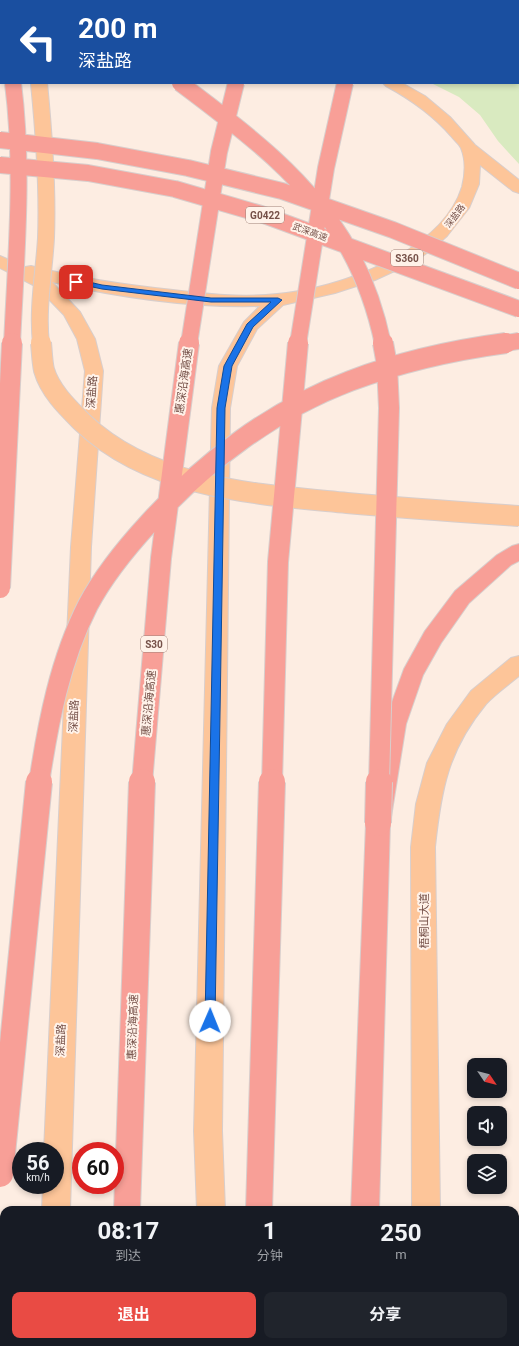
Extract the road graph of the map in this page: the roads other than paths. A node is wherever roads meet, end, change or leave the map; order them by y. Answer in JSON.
{"nodes":[{"id":1,"x":13,"y":84,"type":"edge"},
{"id":2,"x":39,"y":84,"type":"edge"},
{"id":3,"x":181,"y":84,"type":"edge"},
{"id":4,"x":236,"y":84,"type":"edge"},
{"id":5,"x":345,"y":84,"type":"edge"},
{"id":6,"x":393,"y":84,"type":"edge"},
{"id":7,"x":0,"y":140,"type":"edge"},
{"id":8,"x":469,"y":148,"type":"junction"},
{"id":9,"x":0,"y":165,"type":"edge"},
{"id":10,"x":519,"y":188,"type":"edge"},
{"id":11,"x":2,"y":262,"type":"edge"},
{"id":12,"x":519,"y":281,"type":"edge"},
{"id":13,"x":278,"y":300,"type":"junction"},
{"id":14,"x":519,"y":309,"type":"edge"},
{"id":15,"x":519,"y":341,"type":"edge"},
{"id":16,"x":519,"y":516,"type":"edge"},
{"id":17,"x":519,"y":551,"type":"edge"},
{"id":18,"x":0,"y":588,"type":"edge"},
{"id":19,"x":519,"y":664,"type":"edge"},
{"id":20,"x":378,"y":823,"type":"junction"},
{"id":21,"x":0,"y":1174,"type":"edge"},
{"id":22,"x":56,"y":1206,"type":"edge"},
{"id":23,"x":127,"y":1206,"type":"edge"},
{"id":24,"x":211,"y":1206,"type":"edge"},
{"id":25,"x":259,"y":1206,"type":"edge"},
{"id":26,"x":365,"y":1206,"type":"edge"},
{"id":27,"x":426,"y":1206,"type":"edge"}],
"edges":[{"from":1,"to":18,"type":"highway","bridge":true},
{"from":2,"to":16,"type":"main road","bridge":true},
{"from":3,"to":20,"type":"highway","bridge":true},
{"from":4,"to":23,"type":"highway","name":"惠深沿海高速","number":"S30","bridge":true},
{"from":5,"to":25,"type":"highway","bridge":true},
{"from":6,"to":8,"type":"main road"},
{"from":7,"to":12,"type":"highway","number":"G0422","bridge":true},
{"from":8,"to":10,"type":"main road"},
{"from":8,"to":13,"type":"main road","name":"深盐路","number":"S360"},
{"from":9,"to":14,"type":"highway","name":"武深高速","number":"G0422","bridge":true},
{"from":11,"to":13,"type":"main road","name":"深盐路","number":"S360"},
{"from":11,"to":22,"type":"main road","name":"深盐路"},
{"from":13,"to":24,"type":"main road"},
{"from":15,"to":21,"type":"highway","bridge":true},
{"from":17,"to":20,"type":"highway","bridge":true},
{"from":19,"to":27,"type":"main road","name":"梧桐山大道"},
{"from":20,"to":26,"type":"highway"}]}
